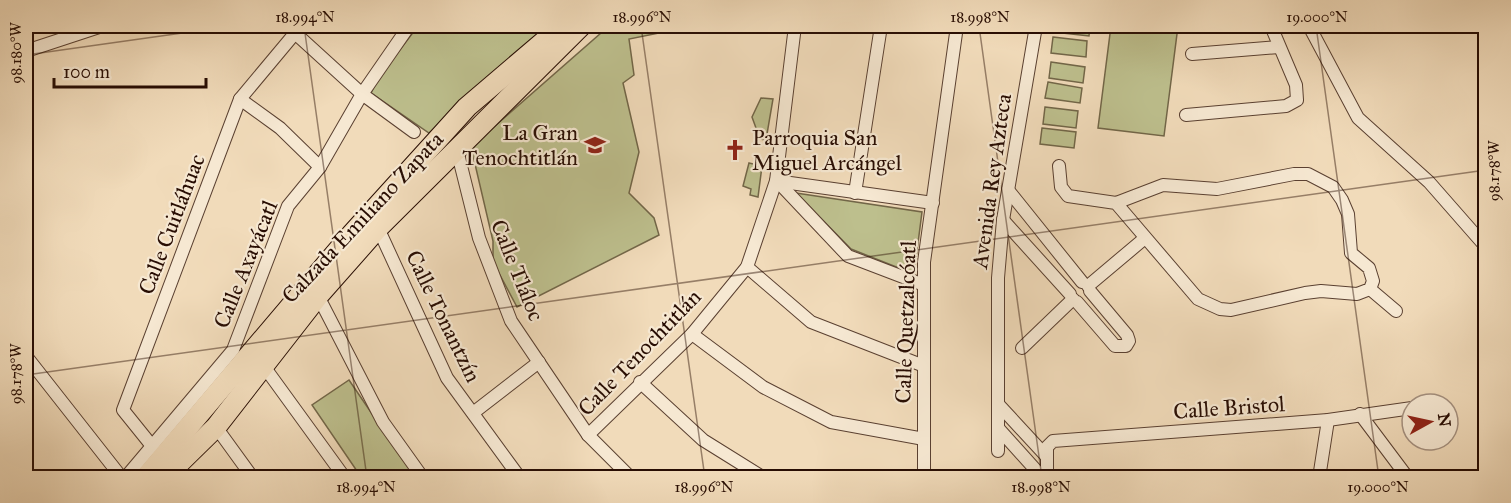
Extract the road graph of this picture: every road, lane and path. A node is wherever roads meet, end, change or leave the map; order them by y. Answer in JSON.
{"nodes":[{"id":1,"x":97,"y":26,"type":"edge"},
{"id":2,"x":409,"y":26,"type":"edge"},
{"id":3,"x":562,"y":26,"type":"edge"},
{"id":4,"x":581,"y":26,"type":"edge"},
{"id":5,"x":795,"y":26,"type":"edge"},
{"id":6,"x":881,"y":26,"type":"edge"},
{"id":7,"x":957,"y":26,"type":"edge"},
{"id":8,"x":1036,"y":26,"type":"edge"},
{"id":9,"x":1271,"y":26,"type":"edge"},
{"id":10,"x":1310,"y":26,"type":"edge"},
{"id":11,"x":298,"y":29,"type":"edge"},
{"id":12,"x":1279,"y":47,"type":"junction"},
{"id":13,"x":26,"y":51,"type":"edge"},
{"id":14,"x":1192,"y":54,"type":"dead end"},
{"id":15,"x":362,"y":94,"type":"junction"},
{"id":16,"x":240,"y":99,"type":"junction"},
{"id":17,"x":1186,"y":115,"type":"dead end"},
{"id":18,"x":414,"y":132,"type":"dead end"},
{"id":19,"x":457,"y":150,"type":"junction"},
{"id":20,"x":1059,"y":166,"type":"dead end"},
{"id":21,"x":320,"y":167,"type":"junction"},
{"id":22,"x":777,"y":182,"type":"junction"},
{"id":23,"x":1008,"y":190,"type":"junction"},
{"id":24,"x":855,"y":193,"type":"junction"},
{"id":25,"x":933,"y":203,"type":"junction"},
{"id":26,"x":1116,"y":203,"type":"junction"},
{"id":27,"x":1003,"y":220,"type":"junction"},
{"id":28,"x":378,"y":228,"type":"junction"},
{"id":29,"x":1145,"y":237,"type":"junction"},
{"id":30,"x":1485,"y":247,"type":"edge"},
{"id":31,"x":747,"y":267,"type":"junction"},
{"id":32,"x":924,"y":285,"type":"junction"},
{"id":33,"x":1086,"y":287,"type":"junction"},
{"id":34,"x":1370,"y":289,"type":"junction"},
{"id":35,"x":318,"y":296,"type":"junction"},
{"id":36,"x":1074,"y":298,"type":"junction"},
{"id":37,"x":1396,"y":312,"type":"dead end"},
{"id":38,"x":692,"y":334,"type":"junction"},
{"id":39,"x":1022,"y":348,"type":"dead end"},
{"id":40,"x":26,"y":356,"type":"edge"},
{"id":41,"x":539,"y":362,"type":"junction"},
{"id":42,"x":263,"y":365,"type":"junction"},
{"id":43,"x":924,"y":366,"type":"junction"},
{"id":44,"x":640,"y":382,"type":"junction"},
{"id":45,"x":998,"y":404,"type":"junction"},
{"id":46,"x":1400,"y":410,"type":"edge"},
{"id":47,"x":1382,"y":412,"type":"junction"},
{"id":48,"x":473,"y":414,"type":"junction"},
{"id":49,"x":1360,"y":414,"type":"junction"},
{"id":50,"x":1328,"y":420,"type":"junction"},
{"id":51,"x":216,"y":427,"type":"junction"},
{"id":52,"x":998,"y":428,"type":"junction"},
{"id":53,"x":588,"y":435,"type":"junction"},
{"id":54,"x":1378,"y":435,"type":"junction"},
{"id":55,"x":924,"y":440,"type":"junction"},
{"id":56,"x":152,"y":446,"type":"junction"},
{"id":57,"x":998,"y":451,"type":"dead end"},
{"id":58,"x":1047,"y":457,"type":"junction"},
{"id":59,"x":123,"y":477,"type":"edge"},
{"id":60,"x":145,"y":477,"type":"edge"},
{"id":61,"x":165,"y":477,"type":"edge"},
{"id":62,"x":252,"y":477,"type":"edge"},
{"id":63,"x":345,"y":477,"type":"edge"},
{"id":64,"x":423,"y":477,"type":"edge"},
{"id":65,"x":520,"y":477,"type":"edge"},
{"id":66,"x":631,"y":477,"type":"edge"},
{"id":67,"x":764,"y":477,"type":"edge"},
{"id":68,"x":924,"y":477,"type":"edge"},
{"id":69,"x":1045,"y":477,"type":"edge"},
{"id":70,"x":1319,"y":477,"type":"edge"},
{"id":71,"x":1408,"y":477,"type":"edge"}],
"edges":[{"from":1,"to":13,"type":"street"},
{"from":2,"to":15,"type":"street","name":"Calle Axayácatl"},
{"from":3,"to":60,"type":"main road","name":"Calzada Emiliano Zapata"},
{"from":4,"to":19,"type":"main road","name":"Calzada Emiliano Zapata"},
{"from":5,"to":22,"type":"street","name":"Calle Tenochtitlán"},
{"from":6,"to":24,"type":"street"},
{"from":7,"to":25,"type":"street","name":"Calle Quetzalcóatl"},
{"from":8,"to":23,"type":"street","name":"Avenida Rey Azteca"},
{"from":9,"to":12,"type":"street"},
{"from":10,"to":30,"type":"street"},
{"from":11,"to":15,"type":"street"},
{"from":11,"to":16,"type":"street","name":"Calle Cuitláhuac"},
{"from":12,"to":14,"type":"street"},
{"from":12,"to":17,"type":"street"},
{"from":15,"to":18,"type":"street"},
{"from":15,"to":21,"type":"street","name":"Calle Axayácatl"},
{"from":16,"to":21,"type":"street"},
{"from":16,"to":56,"type":"street","name":"Calle Cuitláhuac"},
{"from":19,"to":28,"type":"main road","name":"Calzada Emiliano Zapata"},
{"from":19,"to":41,"type":"street","name":"Calle Tláloc"},
{"from":20,"to":26,"type":"street"},
{"from":21,"to":56,"type":"street","name":"Calle Axayácatl"},
{"from":22,"to":24,"type":"street"},
{"from":22,"to":31,"type":"street","name":"Calle Tenochtitlán"},
{"from":22,"to":32,"type":"street"},
{"from":23,"to":27,"type":"street","name":"Avenida Rey Azteca"},
{"from":23,"to":33,"type":"street"},
{"from":24,"to":25,"type":"street"},
{"from":25,"to":32,"type":"street","name":"Calle Quetzalcóatl"},
{"from":26,"to":29,"type":"street"},
{"from":26,"to":34,"type":"street"},
{"from":27,"to":36,"type":"street"},
{"from":27,"to":45,"type":"street","name":"Avenida Rey Azteca"},
{"from":28,"to":35,"type":"main road","name":"Calzada Emiliano Zapata"},
{"from":28,"to":48,"type":"street","name":"Calle Tonantzín"},
{"from":29,"to":33,"type":"street"},
{"from":29,"to":34,"type":"street"},
{"from":31,"to":38,"type":"street","name":"Calle Tenochtitlán"},
{"from":31,"to":43,"type":"street"},
{"from":32,"to":43,"type":"street","name":"Calle Quetzalcóatl"},
{"from":33,"to":36,"type":"street"},
{"from":33,"to":36,"type":"street"},
{"from":34,"to":37,"type":"street"},
{"from":35,"to":42,"type":"main road","name":"Calzada Emiliano Zapata"},
{"from":35,"to":64,"type":"street"},
{"from":36,"to":39,"type":"street"},
{"from":38,"to":44,"type":"street","name":"Calle Tenochtitlán"},
{"from":38,"to":55,"type":"street"},
{"from":40,"to":59,"type":"street"},
{"from":41,"to":48,"type":"street"},
{"from":41,"to":53,"type":"street","name":"Calle Tláloc"},
{"from":42,"to":51,"type":"main road","name":"Calzada Emiliano Zapata"},
{"from":42,"to":63,"type":"street"},
{"from":43,"to":55,"type":"street","name":"Calle Quetzalcóatl"},
{"from":44,"to":53,"type":"street","name":"Calle Tenochtitlán"},
{"from":44,"to":67,"type":"street"},
{"from":45,"to":52,"type":"street","name":"Avenida Rey Azteca"},
{"from":45,"to":58,"type":"street"},
{"from":46,"to":47,"type":"street","name":"Calle Bristol"},
{"from":47,"to":49,"type":"street","name":"Calle Bristol"},
{"from":47,"to":54,"type":"street"},
{"from":48,"to":65,"type":"street","name":"Calle Tonantzín"},
{"from":49,"to":50,"type":"street","name":"Calle Bristol"},
{"from":49,"to":54,"type":"street"},
{"from":50,"to":58,"type":"street","name":"Calle Bristol"},
{"from":50,"to":70,"type":"street"},
{"from":51,"to":61,"type":"main road","name":"Calzada Emiliano Zapata"},
{"from":51,"to":62,"type":"street"},
{"from":52,"to":57,"type":"street","name":"Avenida Rey Azteca"},
{"from":52,"to":69,"type":"street"},
{"from":53,"to":66,"type":"street","name":"Calle Tláloc"},
{"from":54,"to":71,"type":"street"},
{"from":55,"to":68,"type":"street","name":"Calle Quetzalcóatl"},
{"from":56,"to":59,"type":"street","name":"Calle Axayácatl"},
{"from":58,"to":69,"type":"street"}]}
